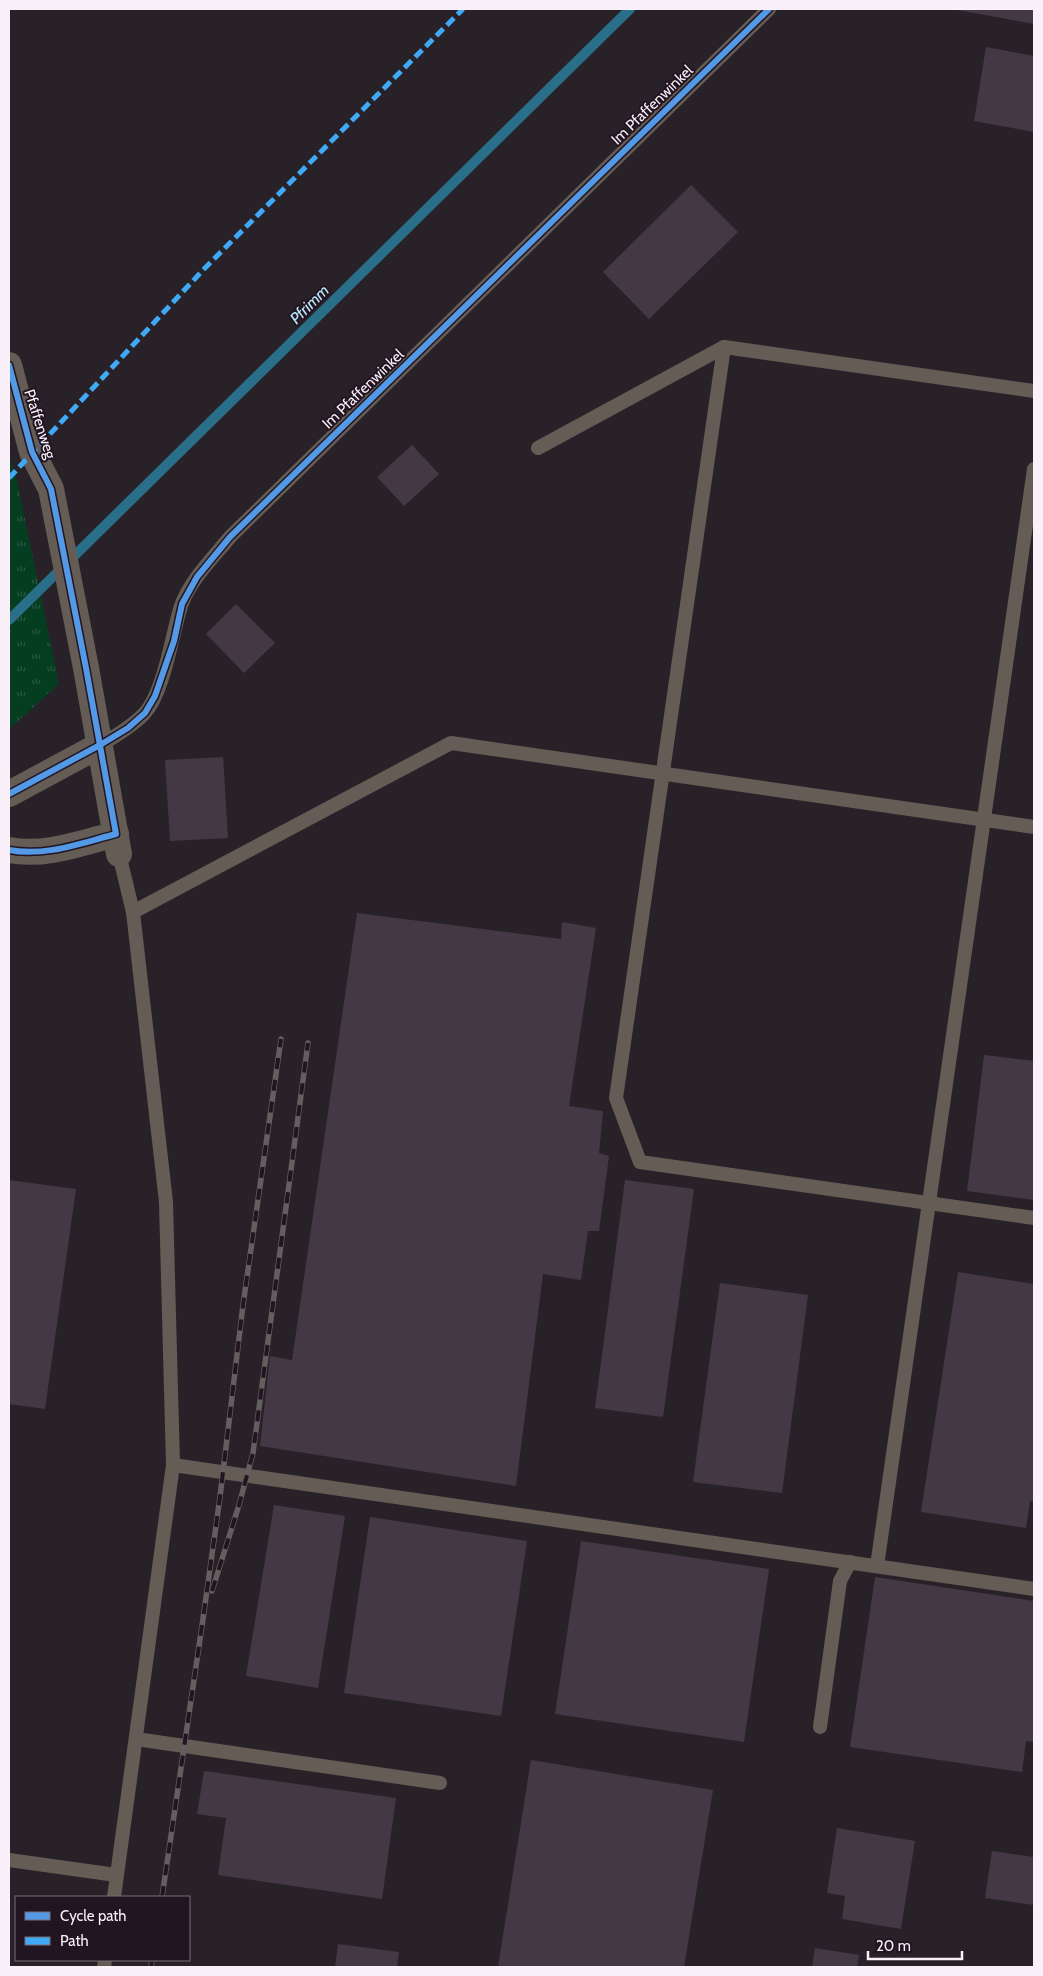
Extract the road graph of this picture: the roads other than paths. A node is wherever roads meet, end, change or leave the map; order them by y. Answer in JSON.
{"nodes":[{"id":1,"x":769,"y":9,"type":"edge"},
{"id":2,"x":724,"y":348,"type":"junction"},
{"id":3,"x":9,"y":366,"type":"edge"},
{"id":4,"x":1034,"y":392,"type":"edge"},
{"id":5,"x":538,"y":448,"type":"dead end"},
{"id":6,"x":1034,"y":469,"type":"edge"},
{"id":7,"x":100,"y":745,"type":"junction"},
{"id":8,"x":662,"y":774,"type":"junction"},
{"id":9,"x":9,"y":794,"type":"edge"},
{"id":10,"x":983,"y":820,"type":"junction"},
{"id":11,"x":1034,"y":827,"type":"edge"},
{"id":12,"x":118,"y":844,"type":"junction"},
{"id":13,"x":9,"y":850,"type":"edge"},
{"id":14,"x":133,"y":912,"type":"junction"},
{"id":15,"x":928,"y":1203,"type":"junction"},
{"id":16,"x":1034,"y":1218,"type":"edge"},
{"id":17,"x":173,"y":1465,"type":"junction"},
{"id":18,"x":850,"y":1562,"type":"junction"},
{"id":19,"x":877,"y":1566,"type":"junction"},
{"id":20,"x":1034,"y":1589,"type":"edge"},
{"id":21,"x":820,"y":1727,"type":"dead end"},
{"id":22,"x":136,"y":1738,"type":"junction"},
{"id":23,"x":440,"y":1783,"type":"dead end"},
{"id":24,"x":9,"y":1860,"type":"edge"},
{"id":25,"x":116,"y":1876,"type":"junction"},
{"id":26,"x":114,"y":1896,"type":"edge"}],
"edges":[{"from":1,"to":7,"type":"lane","name":"Im Pfaffenwinkel"},
{"from":2,"to":4,"type":"lane"},
{"from":2,"to":5,"type":"lane"},
{"from":2,"to":8,"type":"lane"},
{"from":3,"to":7,"type":"street","name":"Pfaffenweg"},
{"from":6,"to":10,"type":"lane"},
{"from":7,"to":9,"type":"street","name":"Im Pfaffenwinkel"},
{"from":7,"to":12,"type":"street","name":"Pfaffenweg"},
{"from":8,"to":10,"type":"lane"},
{"from":8,"to":14,"type":"lane"},
{"from":8,"to":15,"type":"lane"},
{"from":10,"to":11,"type":"lane"},
{"from":10,"to":15,"type":"lane"},
{"from":12,"to":13,"type":"street"},
{"from":12,"to":14,"type":"lane"},
{"from":14,"to":17,"type":"lane"},
{"from":15,"to":16,"type":"lane"},
{"from":15,"to":19,"type":"lane"},
{"from":17,"to":18,"type":"lane"},
{"from":17,"to":22,"type":"lane"},
{"from":18,"to":19,"type":"lane"},
{"from":18,"to":21,"type":"lane"},
{"from":19,"to":20,"type":"lane"},
{"from":22,"to":23,"type":"lane"},
{"from":22,"to":25,"type":"lane"},
{"from":24,"to":25,"type":"lane"},
{"from":25,"to":26,"type":"lane"}]}
